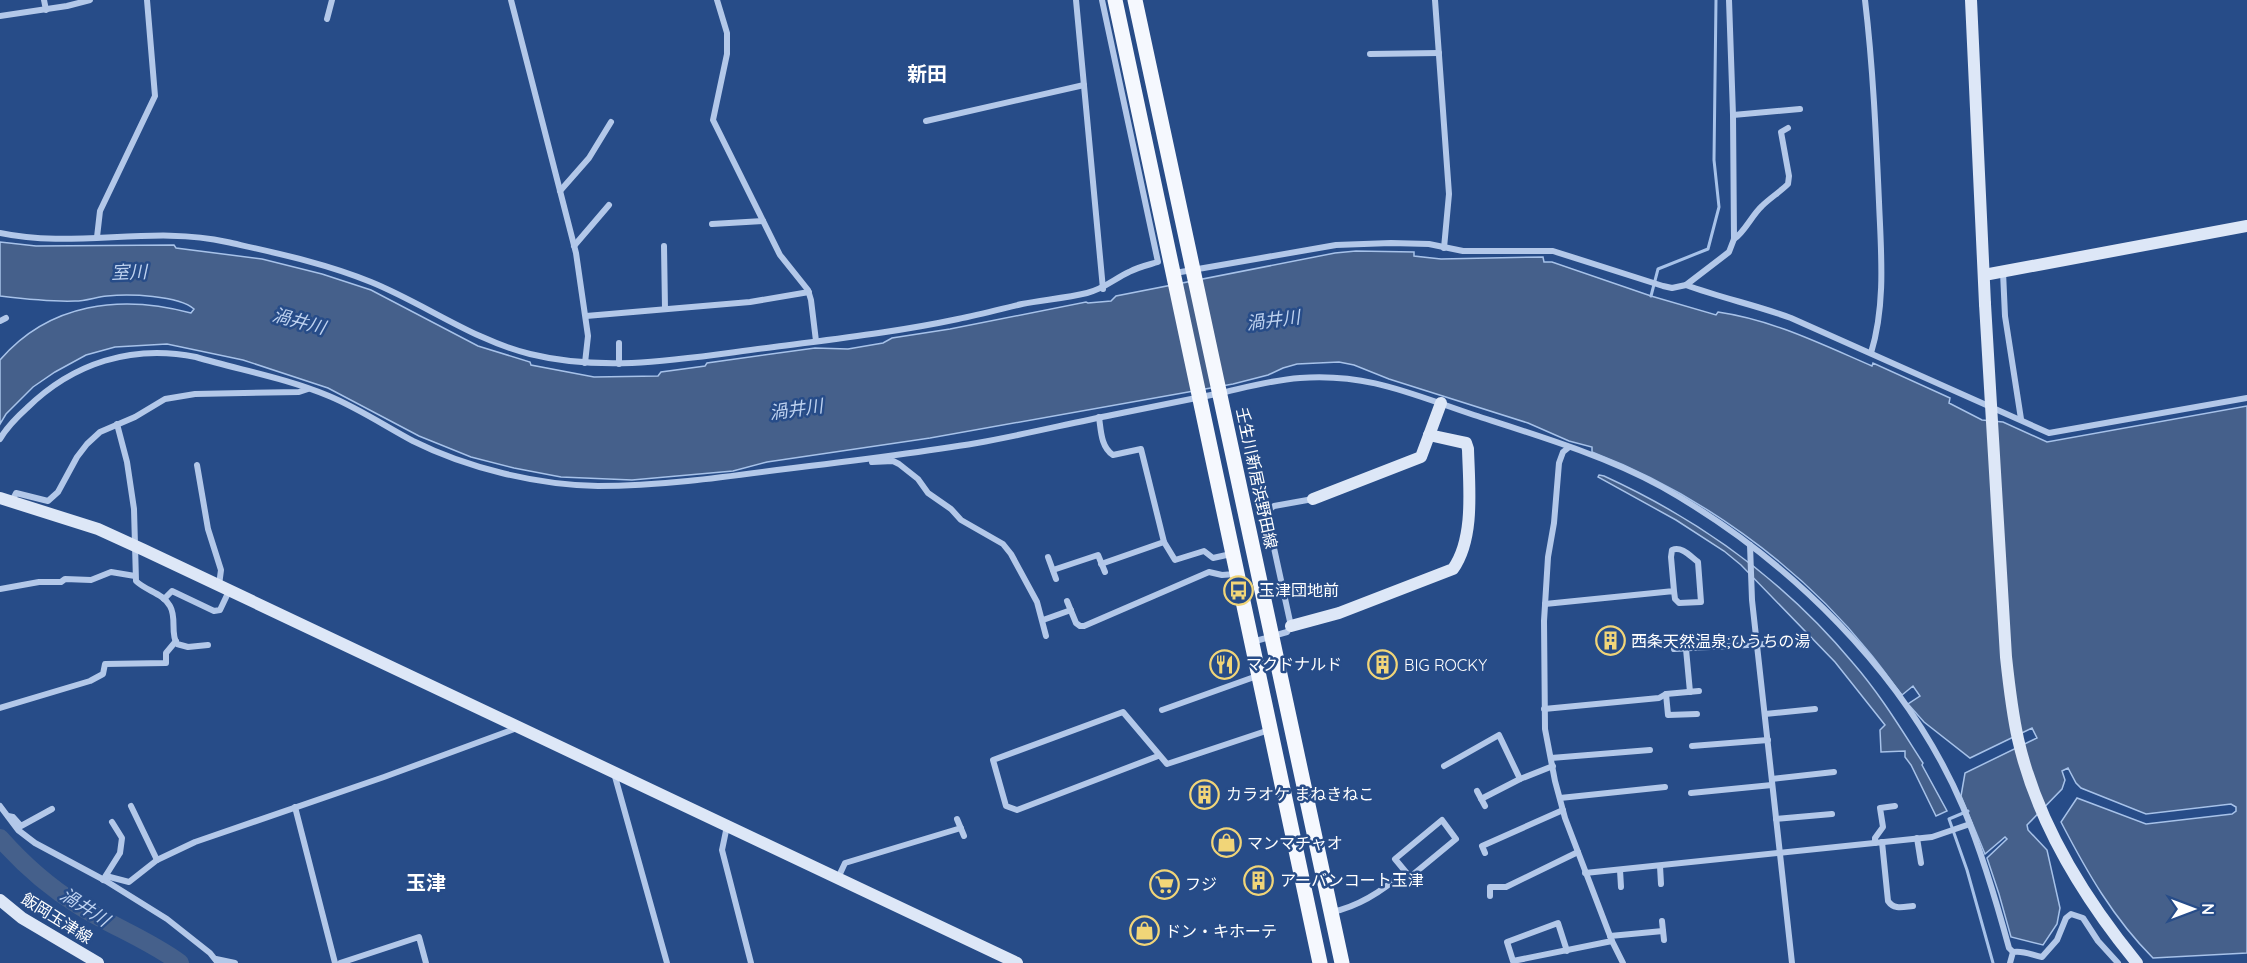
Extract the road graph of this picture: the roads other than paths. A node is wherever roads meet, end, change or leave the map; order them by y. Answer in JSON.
{"nodes":[{"id":1,"x":44,"y":0,"type":"edge"},
{"id":2,"x":90,"y":0,"type":"edge"},
{"id":3,"x":147,"y":0,"type":"edge"},
{"id":4,"x":332,"y":0,"type":"edge"},
{"id":5,"x":511,"y":0,"type":"edge"},
{"id":6,"x":717,"y":0,"type":"edge"},
{"id":7,"x":1076,"y":0,"type":"edge"},
{"id":8,"x":1102,"y":0,"type":"edge"},
{"id":9,"x":1114,"y":0,"type":"edge"},
{"id":10,"x":1135,"y":0,"type":"edge"},
{"id":11,"x":1435,"y":0,"type":"edge"},
{"id":12,"x":1729,"y":0,"type":"edge"},
{"id":13,"x":1865,"y":0,"type":"edge"},
{"id":14,"x":1971,"y":0,"type":"edge"},
{"id":15,"x":46,"y":10,"type":"junction"},
{"id":16,"x":0,"y":16,"type":"edge"},
{"id":17,"x":327,"y":19,"type":"dead end"},
{"id":18,"x":1439,"y":53,"type":"junction"},
{"id":19,"x":1371,"y":54,"type":"dead end"},
{"id":20,"x":1084,"y":85,"type":"junction"},
{"id":21,"x":1800,"y":109,"type":"dead end"},
{"id":22,"x":1733,"y":115,"type":"junction"},
{"id":23,"x":926,"y":121,"type":"dead end"},
{"id":24,"x":611,"y":122,"type":"dead end"},
{"id":25,"x":1788,"y":128,"type":"dead end"},
{"id":26,"x":560,"y":191,"type":"junction"},
{"id":27,"x":609,"y":205,"type":"dead end"},
{"id":28,"x":763,"y":221,"type":"junction"},
{"id":29,"x":712,"y":224,"type":"dead end"},
{"id":30,"x":2247,"y":226,"type":"edge"},
{"id":31,"x":0,"y":233,"type":"edge"},
{"id":32,"x":97,"y":237,"type":"junction"},
{"id":33,"x":1734,"y":239,"type":"junction"},
{"id":34,"x":574,"y":246,"type":"junction"},
{"id":35,"x":664,"y":246,"type":"dead end"},
{"id":36,"x":1444,"y":248,"type":"junction"},
{"id":37,"x":2003,"y":271,"type":"junction"},
{"id":38,"x":1194,"y":272,"type":"junction"},
{"id":39,"x":1984,"y":274,"type":"junction"},
{"id":40,"x":1174,"y":276,"type":"junction"},
{"id":41,"x":1686,"y":285,"type":"junction"},
{"id":42,"x":1103,"y":289,"type":"junction"},
{"id":43,"x":809,"y":292,"type":"junction"},
{"id":44,"x":665,"y":309,"type":"junction"},
{"id":45,"x":586,"y":316,"type":"junction"},
{"id":46,"x":816,"y":341,"type":"junction"},
{"id":47,"x":619,"y":343,"type":"dead end"},
{"id":48,"x":1871,"y":353,"type":"junction"},
{"id":49,"x":585,"y":363,"type":"junction"},
{"id":50,"x":619,"y":364,"type":"junction"},
{"id":51,"x":308,"y":388,"type":"junction"},
{"id":52,"x":1220,"y":391,"type":"junction"},
{"id":53,"x":1199,"y":395,"type":"junction"},
{"id":54,"x":2247,"y":398,"type":"edge"},
{"id":55,"x":1441,"y":403,"type":"junction"},
{"id":56,"x":1099,"y":417,"type":"junction"},
{"id":57,"x":2021,"y":419,"type":"junction"},
{"id":58,"x":117,"y":424,"type":"junction"},
{"id":59,"x":1429,"y":435,"type":"junction"},
{"id":60,"x":0,"y":440,"type":"edge"},
{"id":61,"x":1568,"y":448,"type":"junction"},
{"id":62,"x":868,"y":458,"type":"junction"},
{"id":63,"x":196,"y":465,"type":"dead end"},
{"id":64,"x":1313,"y":499,"type":"joint"},
{"id":65,"x":6,"y":500,"type":"edge"},
{"id":66,"x":1164,"y":542,"type":"junction"},
{"id":67,"x":1750,"y":545,"type":"junction"},
{"id":68,"x":135,"y":546,"type":"junction"},
{"id":69,"x":1232,"y":554,"type":"junction"},
{"id":70,"x":1048,"y":557,"type":"dead end"},
{"id":71,"x":1101,"y":564,"type":"junction"},
{"id":72,"x":1053,"y":570,"type":"junction"},
{"id":73,"x":1105,"y":572,"type":"dead end"},
{"id":74,"x":1236,"y":573,"type":"junction"},
{"id":75,"x":135,"y":576,"type":"junction"},
{"id":76,"x":1056,"y":579,"type":"dead end"},
{"id":77,"x":224,"y":588,"type":"junction"},
{"id":78,"x":0,"y":589,"type":"edge"},
{"id":79,"x":1674,"y":591,"type":"junction"},
{"id":80,"x":164,"y":598,"type":"junction"},
{"id":81,"x":1067,"y":601,"type":"dead end"},
{"id":82,"x":1545,"y":604,"type":"junction"},
{"id":83,"x":1071,"y":610,"type":"junction"},
{"id":84,"x":1043,"y":620,"type":"junction"},
{"id":85,"x":1291,"y":626,"type":"junction"},
{"id":86,"x":1046,"y":636,"type":"dead end"},
{"id":87,"x":1273,"y":638,"type":"junction"},
{"id":88,"x":176,"y":641,"type":"junction"},
{"id":89,"x":1251,"y":642,"type":"junction"},
{"id":90,"x":1784,"y":643,"type":"dead end"},
{"id":91,"x":1759,"y":644,"type":"junction"},
{"id":92,"x":208,"y":645,"type":"dead end"},
{"id":93,"x":1674,"y":649,"type":"dead end"},
{"id":94,"x":1686,"y":649,"type":"junction"},
{"id":95,"x":1258,"y":676,"type":"junction"},
{"id":96,"x":1699,"y":691,"type":"dead end"},
{"id":97,"x":1690,"y":692,"type":"junction"},
{"id":98,"x":1666,"y":694,"type":"junction"},
{"id":99,"x":0,"y":708,"type":"edge"},
{"id":100,"x":1544,"y":709,"type":"junction"},
{"id":101,"x":1815,"y":709,"type":"dead end"},
{"id":102,"x":1162,"y":710,"type":"dead end"},
{"id":103,"x":1697,"y":714,"type":"dead end"},
{"id":104,"x":1766,"y":714,"type":"junction"},
{"id":105,"x":518,"y":727,"type":"junction"},
{"id":106,"x":1269,"y":730,"type":"junction"},
{"id":107,"x":1768,"y":740,"type":"junction"},
{"id":108,"x":1692,"y":746,"type":"dead end"},
{"id":109,"x":1650,"y":750,"type":"dead end"},
{"id":110,"x":1158,"y":756,"type":"junction"},
{"id":111,"x":1551,"y":758,"type":"junction"},
{"id":112,"x":1444,"y":766,"type":"dead end"},
{"id":113,"x":1552,"y":766,"type":"junction"},
{"id":114,"x":614,"y":772,"type":"junction"},
{"id":115,"x":1834,"y":772,"type":"dead end"},
{"id":116,"x":1520,"y":779,"type":"junction"},
{"id":117,"x":1772,"y":782,"type":"junction"},
{"id":118,"x":1665,"y":787,"type":"dead end"},
{"id":119,"x":1477,"y":790,"type":"dead end"},
{"id":120,"x":1691,"y":793,"type":"dead end"},
{"id":121,"x":1560,"y":798,"type":"junction"},
{"id":122,"x":1481,"y":799,"type":"junction"},
{"id":123,"x":0,"y":806,"type":"edge"},
{"id":124,"x":1485,"y":806,"type":"dead end"},
{"id":125,"x":1895,"y":806,"type":"dead end"},
{"id":126,"x":131,"y":807,"type":"dead end"},
{"id":127,"x":295,"y":807,"type":"junction"},
{"id":128,"x":52,"y":809,"type":"dead end"},
{"id":129,"x":1563,"y":810,"type":"junction"},
{"id":130,"x":1832,"y":814,"type":"dead end"},
{"id":131,"x":8,"y":816,"type":"junction"},
{"id":132,"x":957,"y":819,"type":"dead end"},
{"id":133,"x":1776,"y":819,"type":"junction"},
{"id":134,"x":112,"y":822,"type":"dead end"},
{"id":135,"x":1970,"y":824,"type":"junction"},
{"id":136,"x":727,"y":826,"type":"junction"},
{"id":137,"x":961,"y":828,"type":"junction"},
{"id":138,"x":964,"y":836,"type":"dead end"},
{"id":139,"x":1917,"y":838,"type":"junction"},
{"id":140,"x":1879,"y":843,"type":"junction"},
{"id":141,"x":1578,"y":852,"type":"junction"},
{"id":142,"x":1485,"y":853,"type":"dead end"},
{"id":143,"x":1780,"y":854,"type":"junction"},
{"id":144,"x":157,"y":860,"type":"junction"},
{"id":145,"x":1921,"y":863,"type":"dead end"},
{"id":146,"x":1660,"y":866,"type":"junction"},
{"id":147,"x":1620,"y":870,"type":"junction"},
{"id":148,"x":1405,"y":871,"type":"junction"},
{"id":149,"x":1585,"y":873,"type":"junction"},
{"id":150,"x":104,"y":878,"type":"junction"},
{"id":151,"x":838,"y":878,"type":"junction"},
{"id":152,"x":1661,"y":884,"type":"dead end"},
{"id":153,"x":1621,"y":887,"type":"dead end"},
{"id":154,"x":1490,"y":896,"type":"dead end"},
{"id":155,"x":2,"y":904,"type":"edge"},
{"id":156,"x":1913,"y":906,"type":"dead end"},
{"id":157,"x":1331,"y":912,"type":"junction"},
{"id":158,"x":1662,"y":921,"type":"dead end"},
{"id":159,"x":1663,"y":931,"type":"junction"},
{"id":160,"x":1611,"y":939,"type":"junction"},
{"id":161,"x":1664,"y":940,"type":"dead end"},
{"id":162,"x":1567,"y":951,"type":"junction"},
{"id":163,"x":2013,"y":952,"type":"junction"},
{"id":164,"x":2042,"y":957,"type":"junction"},
{"id":165,"x":216,"y":961,"type":"edge"},
{"id":166,"x":98,"y":963,"type":"edge"},
{"id":167,"x":234,"y":963,"type":"edge"},
{"id":168,"x":335,"y":963,"type":"edge"},
{"id":169,"x":340,"y":963,"type":"edge"},
{"id":170,"x":426,"y":963,"type":"edge"},
{"id":171,"x":668,"y":963,"type":"edge"},
{"id":172,"x":751,"y":963,"type":"edge"},
{"id":173,"x":1017,"y":963,"type":"edge"},
{"id":174,"x":1320,"y":963,"type":"edge"},
{"id":175,"x":1342,"y":963,"type":"edge"},
{"id":176,"x":1623,"y":963,"type":"edge"},
{"id":177,"x":1792,"y":963,"type":"edge"},
{"id":178,"x":2010,"y":963,"type":"edge"},
{"id":179,"x":2049,"y":963,"type":"edge"},
{"id":180,"x":2118,"y":963,"type":"edge"},
{"id":181,"x":2137,"y":963,"type":"edge"}],
"edges":[{"from":1,"to":15,"type":"street"},
{"from":2,"to":15,"type":"street"},
{"from":3,"to":32,"type":"street"},
{"from":4,"to":17,"type":"street"},
{"from":5,"to":26,"type":"street"},
{"from":6,"to":28,"type":"street"},
{"from":7,"to":20,"type":"street"},
{"from":8,"to":42,"type":"street"},
{"from":9,"to":40,"type":"main road"},
{"from":10,"to":38,"type":"main road","name":"壬生川新居浜野田線"},
{"from":11,"to":18,"type":"street"},
{"from":12,"to":22,"type":"street"},
{"from":13,"to":48,"type":"street"},
{"from":14,"to":39,"type":"street"},
{"from":15,"to":16,"type":"street"},
{"from":18,"to":19,"type":"street"},
{"from":18,"to":36,"type":"street"},
{"from":20,"to":23,"type":"street"},
{"from":20,"to":42,"type":"street"},
{"from":21,"to":22,"type":"street"},
{"from":22,"to":33,"type":"street"},
{"from":24,"to":26,"type":"street"},
{"from":25,"to":33,"type":"street"},
{"from":26,"to":34,"type":"street"},
{"from":27,"to":34,"type":"street"},
{"from":28,"to":29,"type":"street"},
{"from":28,"to":43,"type":"street"},
{"from":30,"to":37,"type":"street"},
{"from":31,"to":32,"type":"street"},
{"from":32,"to":49,"type":"street"},
{"from":33,"to":41,"type":"street"},
{"from":34,"to":45,"type":"street"},
{"from":35,"to":44,"type":"street"},
{"from":36,"to":38,"type":"street"},
{"from":36,"to":41,"type":"street"},
{"from":37,"to":39,"type":"street"},
{"from":37,"to":57,"type":"street"},
{"from":38,"to":40,"type":"street"},
{"from":38,"to":52,"type":"main road","name":"壬生川新居浜野田線"},
{"from":39,"to":181,"type":"street","bridge":true},
{"from":40,"to":53,"type":"main road"},
{"from":41,"to":48,"type":"street"},
{"from":42,"to":46,"type":"street"},
{"from":43,"to":44,"type":"street"},
{"from":43,"to":46,"type":"street"},
{"from":44,"to":45,"type":"street"},
{"from":45,"to":49,"type":"street"},
{"from":46,"to":50,"type":"street"},
{"from":47,"to":50,"type":"street"},
{"from":48,"to":57,"type":"street"},
{"from":49,"to":50,"type":"street"},
{"from":51,"to":58,"type":"street"},
{"from":51,"to":60,"type":"street"},
{"from":51,"to":62,"type":"street"},
{"from":52,"to":53,"type":"street"},
{"from":52,"to":55,"type":"street"},
{"from":52,"to":87,"type":"main road","name":"壬生川新居浜野田線"},
{"from":53,"to":56,"type":"street"},
{"from":53,"to":69,"type":"main road"},
{"from":54,"to":57,"type":"street"},
{"from":55,"to":59,"type":"street"},
{"from":55,"to":61,"type":"street"},
{"from":56,"to":62,"type":"street"},
{"from":56,"to":66,"type":"street"},
{"from":58,"to":65,"type":"street"},
{"from":58,"to":68,"type":"street"},
{"from":59,"to":64,"type":"street"},
{"from":59,"to":85,"type":"street"},
{"from":61,"to":67,"type":"street"},
{"from":61,"to":82,"type":"street"},
{"from":62,"to":84,"type":"street"},
{"from":63,"to":77,"type":"street"},
{"from":64,"to":85,"type":"street"},
{"from":65,"to":68,"type":"street"},
{"from":66,"to":69,"type":"street"},
{"from":66,"to":71,"type":"street"},
{"from":67,"to":91,"type":"street"},
{"from":67,"to":135,"type":"street"},
{"from":68,"to":75,"type":"street"},
{"from":68,"to":77,"type":"street"},
{"from":69,"to":74,"type":"main road"},
{"from":70,"to":72,"type":"street"},
{"from":71,"to":72,"type":"street"},
{"from":71,"to":73,"type":"street"},
{"from":72,"to":76,"type":"street"},
{"from":74,"to":83,"type":"street"},
{"from":74,"to":89,"type":"main road"},
{"from":75,"to":78,"type":"street"},
{"from":75,"to":80,"type":"street"},
{"from":77,"to":80,"type":"street"},
{"from":77,"to":105,"type":"street"},
{"from":79,"to":79,"type":"street"},
{"from":79,"to":82,"type":"street"},
{"from":80,"to":88,"type":"street"},
{"from":81,"to":83,"type":"street"},
{"from":82,"to":100,"type":"street"},
{"from":83,"to":84,"type":"street"},
{"from":84,"to":86,"type":"street"},
{"from":85,"to":87,"type":"street"},
{"from":87,"to":89,"type":"street"},
{"from":87,"to":157,"type":"main road","name":"壬生川新居浜野田線"},
{"from":88,"to":92,"type":"street"},
{"from":88,"to":99,"type":"street"},
{"from":89,"to":95,"type":"main road"},
{"from":90,"to":91,"type":"street"},
{"from":91,"to":94,"type":"street"},
{"from":91,"to":104,"type":"street"},
{"from":93,"to":94,"type":"street"},
{"from":94,"to":97,"type":"street"},
{"from":95,"to":102,"type":"street"},
{"from":95,"to":106,"type":"main road"},
{"from":96,"to":97,"type":"street"},
{"from":97,"to":98,"type":"street"},
{"from":98,"to":100,"type":"street"},
{"from":98,"to":103,"type":"street"},
{"from":100,"to":111,"type":"street"},
{"from":101,"to":104,"type":"street"},
{"from":104,"to":107,"type":"street"},
{"from":105,"to":114,"type":"street"},
{"from":105,"to":127,"type":"street"},
{"from":106,"to":110,"type":"street"},
{"from":106,"to":174,"type":"main road"},
{"from":107,"to":108,"type":"street"},
{"from":107,"to":117,"type":"street"},
{"from":109,"to":111,"type":"street"},
{"from":110,"to":110,"type":"street"},
{"from":111,"to":113,"type":"street"},
{"from":112,"to":116,"type":"street"},
{"from":113,"to":116,"type":"street"},
{"from":113,"to":121,"type":"street"},
{"from":114,"to":136,"type":"street"},
{"from":114,"to":171,"type":"street"},
{"from":115,"to":117,"type":"street"},
{"from":116,"to":122,"type":"street"},
{"from":117,"to":120,"type":"street"},
{"from":117,"to":133,"type":"street"},
{"from":118,"to":121,"type":"street"},
{"from":119,"to":122,"type":"street"},
{"from":121,"to":129,"type":"street"},
{"from":122,"to":124,"type":"street"},
{"from":123,"to":131,"type":"street"},
{"from":125,"to":140,"type":"street"},
{"from":126,"to":144,"type":"street"},
{"from":127,"to":144,"type":"street"},
{"from":127,"to":168,"type":"street"},
{"from":128,"to":131,"type":"street"},
{"from":129,"to":141,"type":"street"},
{"from":129,"to":142,"type":"street"},
{"from":130,"to":133,"type":"street"},
{"from":131,"to":150,"type":"street"},
{"from":132,"to":137,"type":"street"},
{"from":133,"to":143,"type":"street"},
{"from":134,"to":150,"type":"street"},
{"from":135,"to":139,"type":"street"},
{"from":135,"to":163,"type":"street"},
{"from":136,"to":151,"type":"street"},
{"from":136,"to":172,"type":"street"},
{"from":137,"to":138,"type":"street"},
{"from":137,"to":151,"type":"street"},
{"from":139,"to":140,"type":"street"},
{"from":139,"to":145,"type":"street"},
{"from":140,"to":143,"type":"street"},
{"from":140,"to":156,"type":"street"},
{"from":141,"to":149,"type":"street"},
{"from":141,"to":154,"type":"street"},
{"from":143,"to":146,"type":"street"},
{"from":143,"to":177,"type":"street"},
{"from":144,"to":150,"type":"street"},
{"from":146,"to":147,"type":"street"},
{"from":146,"to":152,"type":"street"},
{"from":147,"to":149,"type":"street"},
{"from":147,"to":153,"type":"street"},
{"from":148,"to":148,"type":"street"},
{"from":148,"to":157,"type":"street"},
{"from":149,"to":160,"type":"street"},
{"from":150,"to":165,"type":"street"},
{"from":151,"to":173,"type":"street"},
{"from":155,"to":166,"type":"street","name":"飯岡玉津線"},
{"from":157,"to":175,"type":"main road","name":"壬生川新居浜野田線"},
{"from":158,"to":159,"type":"street"},
{"from":159,"to":160,"type":"street"},
{"from":159,"to":161,"type":"street"},
{"from":160,"to":162,"type":"street"},
{"from":160,"to":176,"type":"street"},
{"from":162,"to":162,"type":"street"},
{"from":163,"to":164,"type":"street"},
{"from":163,"to":178,"type":"street"},
{"from":164,"to":179,"type":"street"},
{"from":164,"to":180,"type":"street"},
{"from":165,"to":167,"type":"street"},
{"from":169,"to":170,"type":"street"}]}
